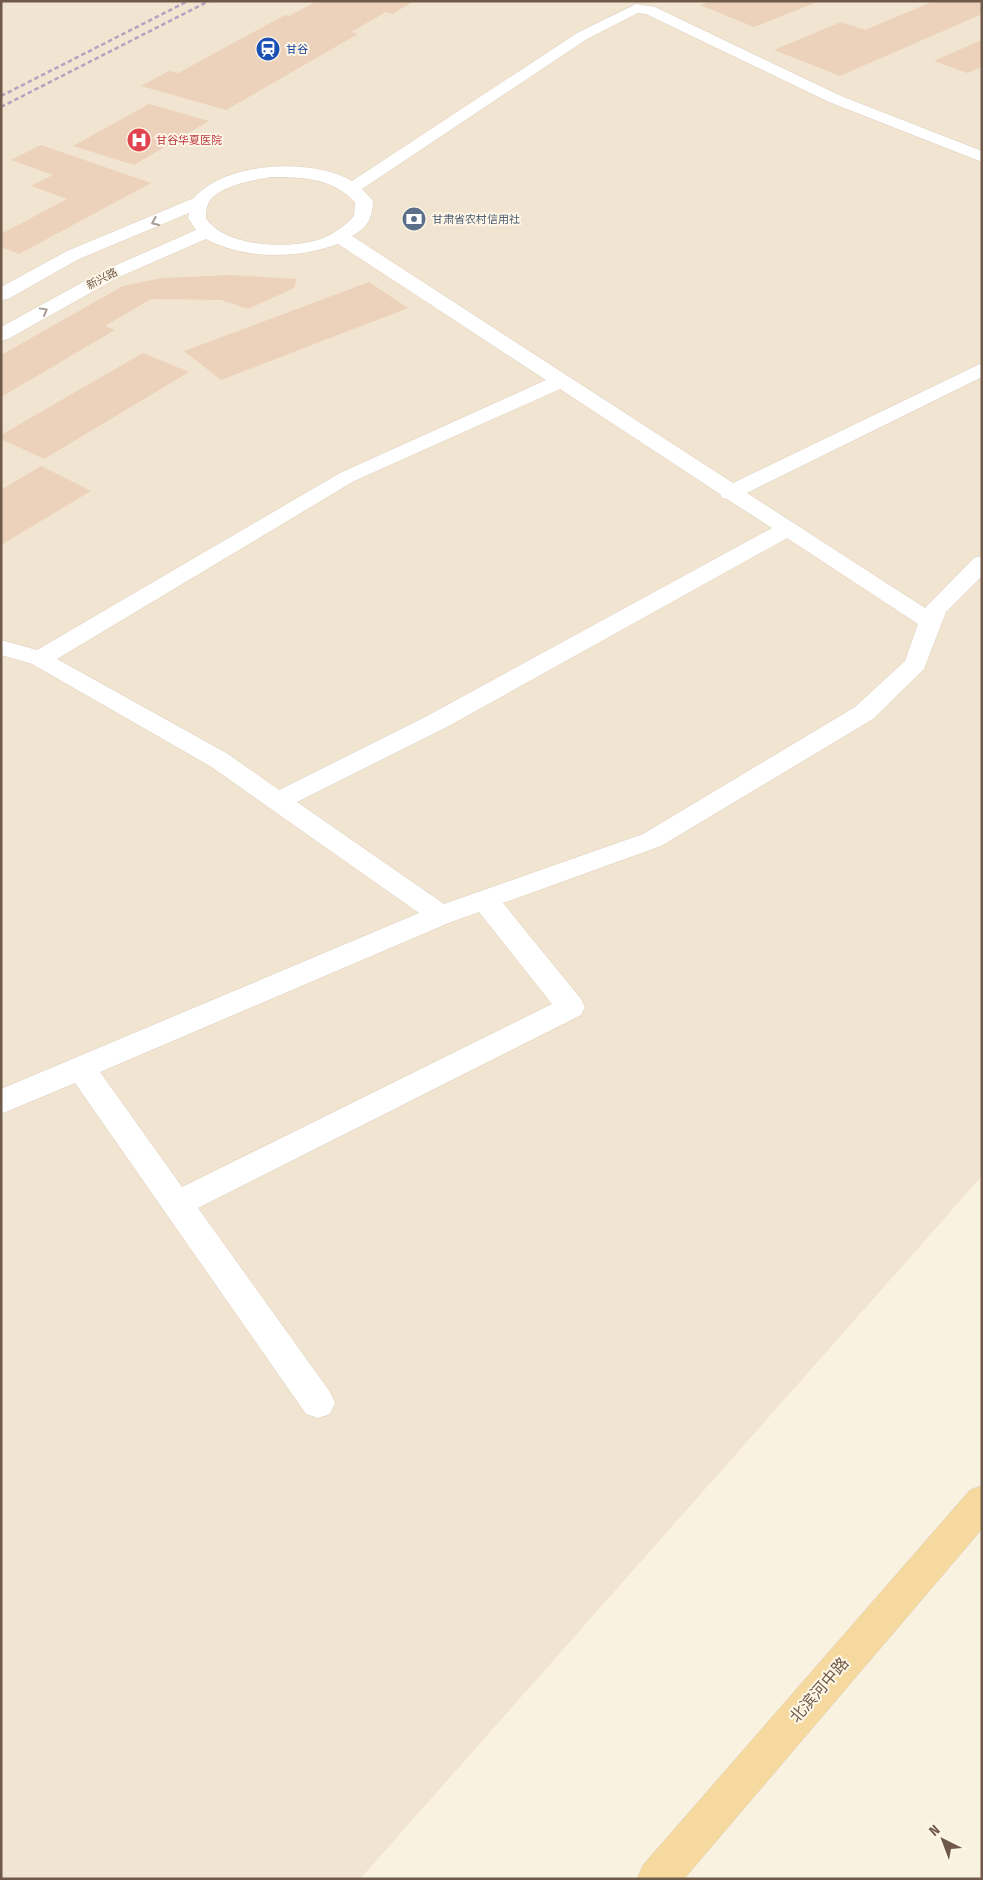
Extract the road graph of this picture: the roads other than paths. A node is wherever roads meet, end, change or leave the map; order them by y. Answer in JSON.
{"nodes":[{"id":1,"x":646,"y":5,"type":"edge"},
{"id":2,"x":982,"y":157,"type":"edge"},
{"id":3,"x":353,"y":188,"type":"junction"},
{"id":4,"x":200,"y":202,"type":"junction"},
{"id":5,"x":206,"y":232,"type":"junction"},
{"id":6,"x":338,"y":236,"type":"junction"},
{"id":7,"x":1,"y":294,"type":"edge"},
{"id":8,"x":1,"y":335,"type":"edge"},
{"id":9,"x":982,"y":369,"type":"edge"},
{"id":10,"x":560,"y":381,"type":"junction"},
{"id":11,"x":730,"y":493,"type":"junction"},
{"id":12,"x":786,"y":529,"type":"junction"},
{"id":13,"x":982,"y":562,"type":"edge"},
{"id":14,"x":931,"y":622,"type":"junction"},
{"id":15,"x":1,"y":647,"type":"edge"},
{"id":16,"x":40,"y":659,"type":"junction"},
{"id":17,"x":278,"y":801,"type":"junction"},
{"id":18,"x":484,"y":900,"type":"junction"},
{"id":19,"x":441,"y":915,"type":"junction"},
{"id":20,"x":81,"y":1068,"type":"junction"},
{"id":21,"x":1,"y":1102,"type":"edge"},
{"id":22,"x":177,"y":1204,"type":"junction"},
{"id":23,"x":318,"y":1403,"type":"dead end"},
{"id":24,"x":982,"y":1502,"type":"edge"},
{"id":25,"x":657,"y":1879,"type":"edge"}],
"edges":[{"from":1,"to":2,"type":"street"},
{"from":1,"to":3,"type":"street"},
{"from":3,"to":4,"type":"street"},
{"from":3,"to":6,"type":"street"},
{"from":4,"to":5,"type":"street"},
{"from":4,"to":7,"type":"street","one_way":true},
{"from":5,"to":6,"type":"street"},
{"from":8,"to":5,"type":"street","name":"新兴路","one_way":true},
{"from":6,"to":10,"type":"street"},
{"from":9,"to":11,"type":"street"},
{"from":10,"to":11,"type":"street"},
{"from":10,"to":16,"type":"street"},
{"from":11,"to":12,"type":"street"},
{"from":12,"to":14,"type":"street"},
{"from":12,"to":17,"type":"street"},
{"from":13,"to":14,"type":"street"},
{"from":14,"to":18,"type":"street"},
{"from":15,"to":16,"type":"street"},
{"from":16,"to":17,"type":"street"},
{"from":17,"to":19,"type":"street"},
{"from":18,"to":19,"type":"street"},
{"from":18,"to":22,"type":"street"},
{"from":19,"to":20,"type":"street"},
{"from":20,"to":21,"type":"street"},
{"from":20,"to":22,"type":"street"},
{"from":22,"to":23,"type":"street"},
{"from":24,"to":25,"type":"main road","name":"北滨河中路"}]}
